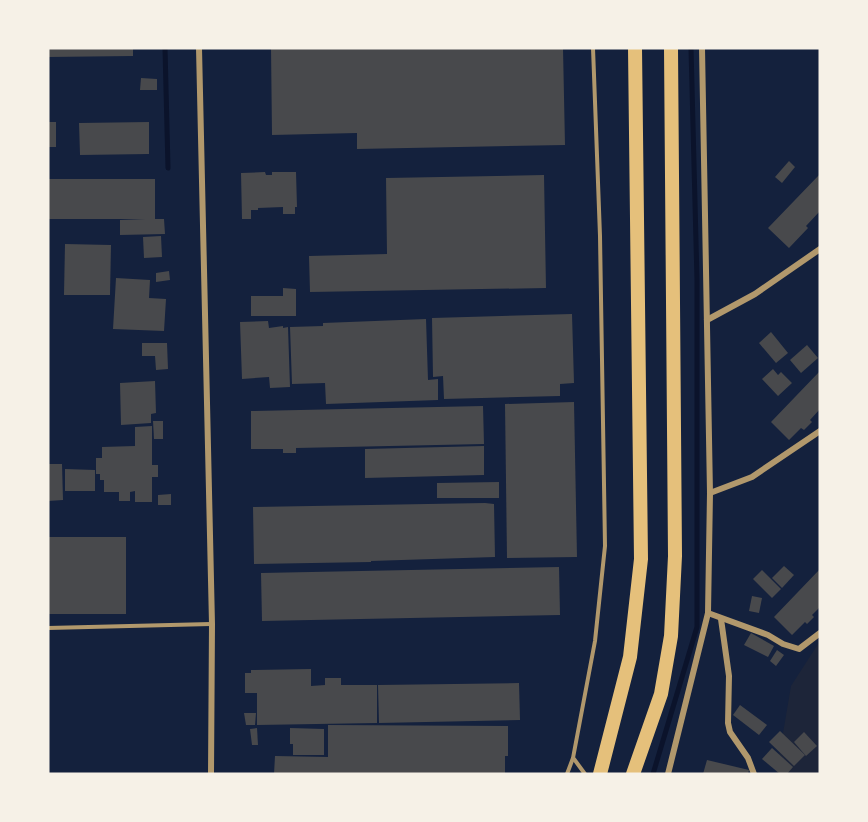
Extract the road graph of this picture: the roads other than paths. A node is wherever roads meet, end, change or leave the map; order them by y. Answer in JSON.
{"nodes":[{"id":1,"x":199,"y":48,"type":"edge"},
{"id":2,"x":594,"y":48,"type":"edge"},
{"id":3,"x":635,"y":48,"type":"edge"},
{"id":4,"x":671,"y":48,"type":"edge"},
{"id":5,"x":702,"y":48,"type":"edge"},
{"id":6,"x":820,"y":249,"type":"edge"},
{"id":7,"x":707,"y":320,"type":"junction"},
{"id":8,"x":820,"y":431,"type":"edge"},
{"id":9,"x":710,"y":493,"type":"junction"},
{"id":10,"x":708,"y":613,"type":"junction"},
{"id":11,"x":721,"y":619,"type":"junction"},
{"id":12,"x":212,"y":624,"type":"junction"},
{"id":13,"x":48,"y":628,"type":"edge"},
{"id":14,"x":820,"y":633,"type":"edge"},
{"id":15,"x":573,"y":758,"type":"junction"},
{"id":16,"x":211,"y":774,"type":"edge"},
{"id":17,"x":567,"y":774,"type":"edge"},
{"id":18,"x":585,"y":774,"type":"edge"},
{"id":19,"x":600,"y":774,"type":"edge"},
{"id":20,"x":633,"y":774,"type":"edge"},
{"id":21,"x":668,"y":774,"type":"edge"},
{"id":22,"x":754,"y":774,"type":"edge"}],
"edges":[{"from":1,"to":12,"type":"street"},
{"from":2,"to":15,"type":"lane"},
{"from":3,"to":19,"type":"main road"},
{"from":4,"to":20,"type":"main road"},
{"from":5,"to":7,"type":"street"},
{"from":6,"to":7,"type":"street"},
{"from":7,"to":9,"type":"street"},
{"from":8,"to":9,"type":"street"},
{"from":9,"to":10,"type":"street"},
{"from":10,"to":11,"type":"street"},
{"from":10,"to":21,"type":"street"},
{"from":11,"to":14,"type":"street"},
{"from":11,"to":22,"type":"street"},
{"from":12,"to":13,"type":"lane"},
{"from":12,"to":16,"type":"street"},
{"from":15,"to":17,"type":"lane"},
{"from":15,"to":18,"type":"lane"}]}
